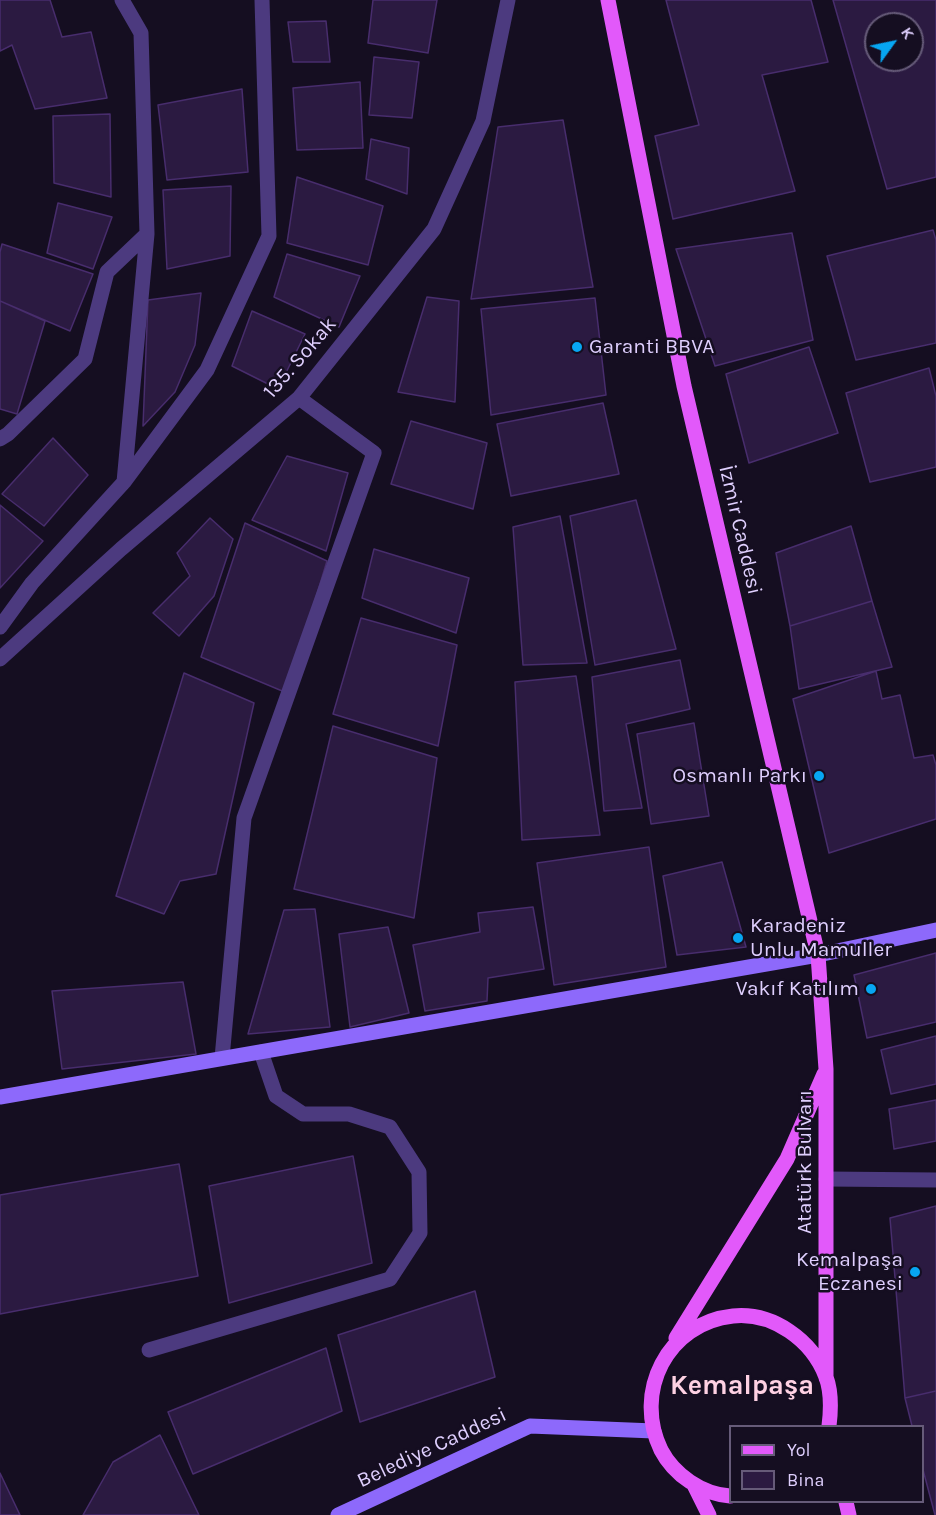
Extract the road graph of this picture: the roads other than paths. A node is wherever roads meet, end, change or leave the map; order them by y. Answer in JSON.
{"nodes":[{"id":1,"x":122,"y":0,"type":"edge"},
{"id":2,"x":262,"y":0,"type":"edge"},
{"id":3,"x":508,"y":0,"type":"edge"},
{"id":4,"x":608,"y":0,"type":"edge"},
{"id":5,"x":147,"y":234,"type":"junction"},
{"id":6,"x":299,"y":398,"type":"junction"},
{"id":7,"x":0,"y":439,"type":"edge"},
{"id":8,"x":124,"y":482,"type":"junction"},
{"id":9,"x":0,"y":627,"type":"edge"},
{"id":10,"x":0,"y":659,"type":"edge"},
{"id":11,"x":936,"y":930,"type":"edge"},
{"id":12,"x":818,"y":955,"type":"junction"},
{"id":13,"x":261,"y":1052,"type":"junction"},
{"id":14,"x":222,"y":1058,"type":"junction"},
{"id":15,"x":826,"y":1069,"type":"junction"},
{"id":16,"x":0,"y":1097,"type":"edge"},
{"id":17,"x":826,"y":1179,"type":"junction"},
{"id":18,"x":936,"y":1180,"type":"edge"},
{"id":19,"x":149,"y":1350,"type":"dead end"},
{"id":20,"x":661,"y":1364,"type":"junction"},
{"id":21,"x":826,"y":1378,"type":"junction"},
{"id":22,"x":829,"y":1425,"type":"edge"},
{"id":23,"x":654,"y":1431,"type":"junction"},
{"id":24,"x":694,"y":1485,"type":"junction"},
{"id":25,"x":729,"y":1496,"type":"edge"},
{"id":26,"x":338,"y":1515,"type":"edge"},
{"id":27,"x":709,"y":1515,"type":"edge"}],
"edges":[{"from":1,"to":5,"type":"street"},
{"from":2,"to":8,"type":"street"},
{"from":3,"to":6,"type":"street","name":"135. Sokak"},
{"from":4,"to":12,"type":"main road","name":"İzmir Caddesi"},
{"from":5,"to":7,"type":"street"},
{"from":5,"to":8,"type":"street"},
{"from":6,"to":10,"type":"street","name":"135. Sokak"},
{"from":6,"to":14,"type":"street"},
{"from":8,"to":9,"type":"street"},
{"from":11,"to":12,"type":"main road"},
{"from":12,"to":13,"type":"main road"},
{"from":12,"to":15,"type":"main road","name":"İzmir Caddesi"},
{"from":13,"to":14,"type":"main road"},
{"from":13,"to":19,"type":"street"},
{"from":14,"to":16,"type":"main road"},
{"from":15,"to":17,"type":"main road","name":"Atatürk Bulvarı"},
{"from":15,"to":20,"type":"main road","name":"Atatürk Bulvarı"},
{"from":17,"to":18,"type":"street"},
{"from":17,"to":21,"type":"main road","name":"Atatürk Bulvarı"},
{"from":20,"to":21,"type":"main road"},
{"from":20,"to":23,"type":"main road"},
{"from":21,"to":22,"type":"main road"},
{"from":23,"to":24,"type":"main road"},
{"from":23,"to":26,"type":"main road","name":"Belediye Caddesi"},
{"from":24,"to":25,"type":"main road"},
{"from":24,"to":27,"type":"main road"}]}
